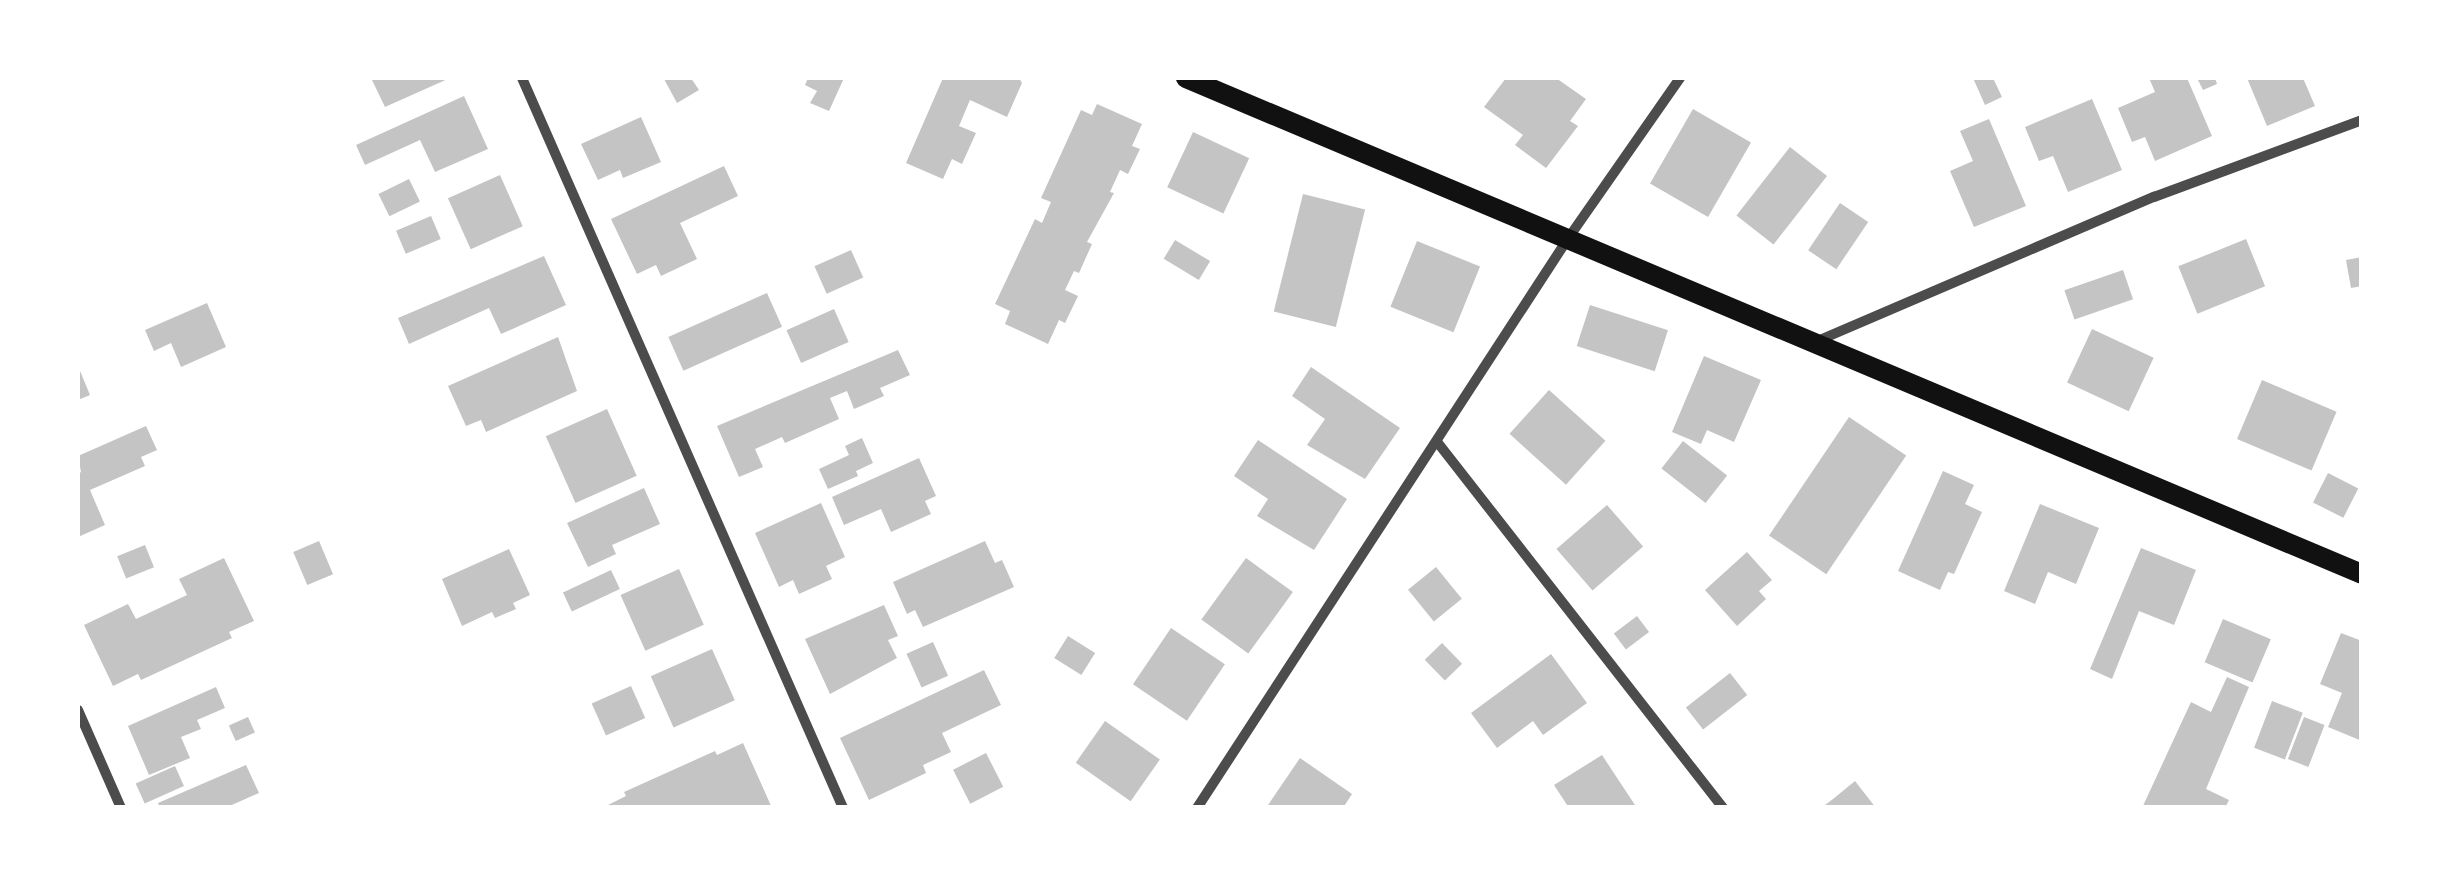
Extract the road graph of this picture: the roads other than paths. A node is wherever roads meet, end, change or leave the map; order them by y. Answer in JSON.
{"nodes":[{"id":1,"x":522,"y":78,"type":"edge"},
{"id":2,"x":1186,"y":78,"type":"edge"},
{"id":3,"x":1680,"y":78,"type":"edge"},
{"id":4,"x":2362,"y":120,"type":"edge"},
{"id":5,"x":1568,"y":240,"type":"junction"},
{"id":6,"x":1810,"y":345,"type":"junction"},
{"id":7,"x":1438,"y":443,"type":"junction"},
{"id":8,"x":2362,"y":574,"type":"edge"},
{"id":9,"x":78,"y":710,"type":"edge"},
{"id":10,"x":122,"y":808,"type":"edge"},
{"id":11,"x":843,"y":808,"type":"edge"},
{"id":12,"x":1197,"y":808,"type":"edge"},
{"id":13,"x":1723,"y":808,"type":"edge"}],
"edges":[{"from":1,"to":11,"type":"street"},
{"from":2,"to":5,"type":"main road"},
{"from":3,"to":5,"type":"street"},
{"from":4,"to":6,"type":"street"},
{"from":5,"to":6,"type":"main road"},
{"from":5,"to":7,"type":"street"},
{"from":6,"to":8,"type":"main road"},
{"from":7,"to":12,"type":"street"},
{"from":7,"to":13,"type":"street"},
{"from":9,"to":10,"type":"street"}]}
